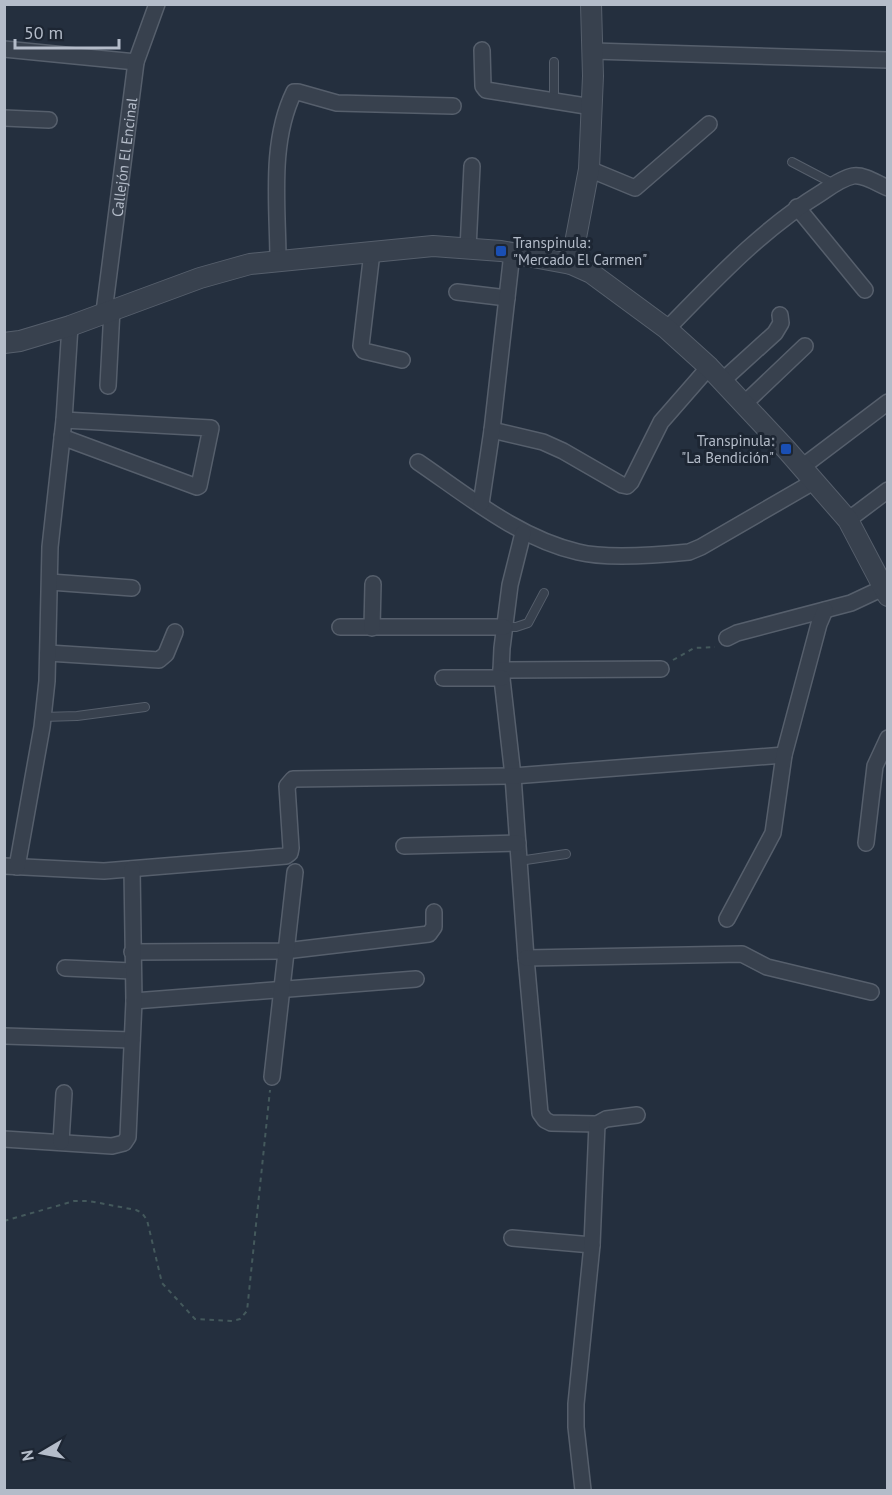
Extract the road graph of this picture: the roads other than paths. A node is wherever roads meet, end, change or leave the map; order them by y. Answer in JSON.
{"nodes":[{"id":1,"x":158,"y":4,"type":"edge"},
{"id":2,"x":591,"y":4,"type":"edge"},
{"id":3,"x":4,"y":49,"type":"edge"},
{"id":4,"x":482,"y":50,"type":"dead end"},
{"id":5,"x":593,"y":51,"type":"junction"},
{"id":6,"x":888,"y":60,"type":"edge"},
{"id":7,"x":136,"y":62,"type":"junction"},
{"id":8,"x":554,"y":62,"type":"dead end"},
{"id":9,"x":554,"y":100,"type":"junction"},
{"id":10,"x":453,"y":106,"type":"dead end"},
{"id":11,"x":592,"y":107,"type":"junction"},
{"id":12,"x":4,"y":118,"type":"edge"},
{"id":13,"x":49,"y":120,"type":"dead end"},
{"id":14,"x":709,"y":124,"type":"dead end"},
{"id":15,"x":792,"y":162,"type":"dead end"},
{"id":16,"x":472,"y":166,"type":"dead end"},
{"id":17,"x":589,"y":169,"type":"junction"},
{"id":18,"x":834,"y":184,"type":"junction"},
{"id":19,"x":888,"y":188,"type":"edge"},
{"id":20,"x":797,"y":207,"type":"junction"},
{"id":21,"x":468,"y":249,"type":"junction"},
{"id":22,"x":372,"y":252,"type":"junction"},
{"id":23,"x":512,"y":253,"type":"junction"},
{"id":24,"x":278,"y":261,"type":"junction"},
{"id":25,"x":571,"y":264,"type":"junction"},
{"id":26,"x":865,"y":290,"type":"dead end"},
{"id":27,"x":457,"y":292,"type":"dead end"},
{"id":28,"x":507,"y":297,"type":"junction"},
{"id":29,"x":108,"y":311,"type":"junction"},
{"id":30,"x":780,"y":315,"type":"dead end"},
{"id":31,"x":70,"y":326,"type":"junction"},
{"id":32,"x":666,"y":329,"type":"junction"},
{"id":33,"x":4,"y":343,"type":"edge"},
{"id":34,"x":805,"y":346,"type":"dead end"},
{"id":35,"x":402,"y":360,"type":"dead end"},
{"id":36,"x":715,"y":374,"type":"junction"},
{"id":37,"x":108,"y":386,"type":"dead end"},
{"id":38,"x":888,"y":402,"type":"edge"},
{"id":39,"x":744,"y":404,"type":"junction"},
{"id":40,"x":64,"y":420,"type":"junction"},
{"id":41,"x":492,"y":430,"type":"junction"},
{"id":42,"x":62,"y":437,"type":"junction"},
{"id":43,"x":418,"y":462,"type":"dead end"},
{"id":44,"x":808,"y":474,"type":"junction"},
{"id":45,"x":888,"y":490,"type":"edge"},
{"id":46,"x":481,"y":504,"type":"junction"},
{"id":47,"x":848,"y":520,"type":"junction"},
{"id":48,"x":523,"y":533,"type":"junction"},
{"id":49,"x":883,"y":581,"type":"edge"},
{"id":50,"x":50,"y":582,"type":"junction"},
{"id":51,"x":373,"y":584,"type":"dead end"},
{"id":52,"x":132,"y":588,"type":"dead end"},
{"id":53,"x":544,"y":593,"type":"dead end"},
{"id":54,"x":825,"y":609,"type":"junction"},
{"id":55,"x":340,"y":627,"type":"dead end"},
{"id":56,"x":504,"y":627,"type":"junction"},
{"id":57,"x":372,"y":628,"type":"junction"},
{"id":58,"x":175,"y":632,"type":"dead end"},
{"id":59,"x":727,"y":638,"type":"road end"},
{"id":60,"x":48,"y":653,"type":"junction"},
{"id":61,"x":661,"y":669,"type":"road end"},
{"id":62,"x":502,"y":674,"type":"junction"},
{"id":63,"x":443,"y":678,"type":"dead end"},
{"id":64,"x":145,"y":707,"type":"dead end"},
{"id":65,"x":43,"y":717,"type":"junction"},
{"id":66,"x":888,"y":738,"type":"edge"},
{"id":67,"x":784,"y":755,"type":"junction"},
{"id":68,"x":513,"y":776,"type":"junction"},
{"id":69,"x":518,"y":843,"type":"junction"},
{"id":70,"x":866,"y":843,"type":"dead end"},
{"id":71,"x":404,"y":846,"type":"dead end"},
{"id":72,"x":566,"y":854,"type":"dead end"},
{"id":73,"x":519,"y":861,"type":"junction"},
{"id":74,"x":11,"y":866,"type":"edge"},
{"id":75,"x":132,"y":869,"type":"junction"},
{"id":76,"x":295,"y":872,"type":"dead end"},
{"id":77,"x":434,"y":912,"type":"dead end"},
{"id":78,"x":727,"y":919,"type":"dead end"},
{"id":79,"x":285,"y":951,"type":"junction"},
{"id":80,"x":132,"y":952,"type":"junction"},
{"id":81,"x":526,"y":958,"type":"junction"},
{"id":82,"x":65,"y":968,"type":"dead end"},
{"id":83,"x":132,"y":971,"type":"junction"},
{"id":84,"x":416,"y":979,"type":"dead end"},
{"id":85,"x":280,"y":990,"type":"junction"},
{"id":86,"x":871,"y":992,"type":"dead end"},
{"id":87,"x":134,"y":1001,"type":"junction"},
{"id":88,"x":4,"y":1036,"type":"edge"},
{"id":89,"x":132,"y":1040,"type":"junction"},
{"id":90,"x":272,"y":1077,"type":"road end"},
{"id":91,"x":64,"y":1093,"type":"dead end"},
{"id":92,"x":637,"y":1115,"type":"dead end"},
{"id":93,"x":597,"y":1124,"type":"junction"},
{"id":94,"x":4,"y":1139,"type":"edge"},
{"id":95,"x":61,"y":1142,"type":"junction"},
{"id":96,"x":512,"y":1238,"type":"dead end"},
{"id":97,"x":592,"y":1245,"type":"junction"},
{"id":98,"x":583,"y":1491,"type":"edge"}],
"edges":[{"from":1,"to":7,"type":"street","name":"Callejón El Encinal"},
{"from":2,"to":5,"type":"street"},
{"from":3,"to":7,"type":"street"},
{"from":4,"to":9,"type":"street"},
{"from":5,"to":6,"type":"street"},
{"from":5,"to":11,"type":"street"},
{"from":7,"to":29,"type":"street","name":"Callejón El Encinal"},
{"from":8,"to":9,"type":"lane"},
{"from":9,"to":11,"type":"street"},
{"from":10,"to":24,"type":"street"},
{"from":11,"to":17,"type":"street"},
{"from":12,"to":13,"type":"street"},
{"from":14,"to":17,"type":"street"},
{"from":15,"to":18,"type":"lane"},
{"from":16,"to":21,"type":"street"},
{"from":17,"to":25,"type":"street"},
{"from":18,"to":19,"type":"street"},
{"from":18,"to":20,"type":"street"},
{"from":20,"to":26,"type":"street"},
{"from":20,"to":32,"type":"street"},
{"from":21,"to":22,"type":"street"},
{"from":21,"to":23,"type":"street"},
{"from":22,"to":24,"type":"street"},
{"from":22,"to":35,"type":"street"},
{"from":23,"to":25,"type":"street"},
{"from":23,"to":28,"type":"street"},
{"from":24,"to":29,"type":"street"},
{"from":25,"to":32,"type":"street"},
{"from":27,"to":28,"type":"street"},
{"from":28,"to":41,"type":"street"},
{"from":29,"to":31,"type":"street"},
{"from":29,"to":37,"type":"street","name":"Callejón El Encinal"},
{"from":30,"to":36,"type":"street"},
{"from":31,"to":33,"type":"street"},
{"from":31,"to":40,"type":"street"},
{"from":32,"to":36,"type":"street"},
{"from":34,"to":39,"type":"street"},
{"from":36,"to":39,"type":"street"},
{"from":36,"to":41,"type":"street"},
{"from":38,"to":44,"type":"street"},
{"from":39,"to":44,"type":"street"},
{"from":40,"to":42,"type":"street"},
{"from":40,"to":42,"type":"street"},
{"from":41,"to":46,"type":"street"},
{"from":42,"to":50,"type":"street"},
{"from":43,"to":46,"type":"street"},
{"from":44,"to":47,"type":"street"},
{"from":44,"to":48,"type":"street"},
{"from":45,"to":47,"type":"street"},
{"from":46,"to":48,"type":"street"},
{"from":47,"to":49,"type":"street"},
{"from":48,"to":56,"type":"street"},
{"from":49,"to":54,"type":"street"},
{"from":50,"to":52,"type":"street"},
{"from":50,"to":60,"type":"street"},
{"from":51,"to":57,"type":"street"},
{"from":53,"to":56,"type":"lane"},
{"from":54,"to":59,"type":"street"},
{"from":54,"to":67,"type":"street"},
{"from":55,"to":57,"type":"street"},
{"from":56,"to":57,"type":"street"},
{"from":56,"to":62,"type":"street"},
{"from":58,"to":60,"type":"street"},
{"from":60,"to":65,"type":"street"},
{"from":61,"to":62,"type":"street"},
{"from":62,"to":63,"type":"street"},
{"from":62,"to":68,"type":"street"},
{"from":64,"to":65,"type":"lane"},
{"from":65,"to":74,"type":"street"},
{"from":66,"to":70,"type":"street"},
{"from":67,"to":68,"type":"street"},
{"from":67,"to":78,"type":"street"},
{"from":68,"to":69,"type":"street"},
{"from":68,"to":75,"type":"street"},
{"from":69,"to":71,"type":"street"},
{"from":69,"to":73,"type":"street"},
{"from":72,"to":73,"type":"lane"},
{"from":73,"to":81,"type":"street"},
{"from":74,"to":75,"type":"street"},
{"from":75,"to":80,"type":"street"},
{"from":76,"to":79,"type":"street"},
{"from":77,"to":79,"type":"street"},
{"from":79,"to":80,"type":"street"},
{"from":79,"to":85,"type":"street"},
{"from":80,"to":83,"type":"street"},
{"from":81,"to":86,"type":"street"},
{"from":81,"to":93,"type":"street"},
{"from":82,"to":83,"type":"street"},
{"from":83,"to":87,"type":"street"},
{"from":84,"to":85,"type":"street"},
{"from":85,"to":87,"type":"street"},
{"from":85,"to":90,"type":"street"},
{"from":87,"to":89,"type":"street"},
{"from":88,"to":89,"type":"street"},
{"from":89,"to":95,"type":"street"},
{"from":91,"to":95,"type":"street"},
{"from":92,"to":93,"type":"street"},
{"from":93,"to":97,"type":"street"},
{"from":94,"to":95,"type":"street"},
{"from":96,"to":97,"type":"street"},
{"from":97,"to":98,"type":"street"}]}
